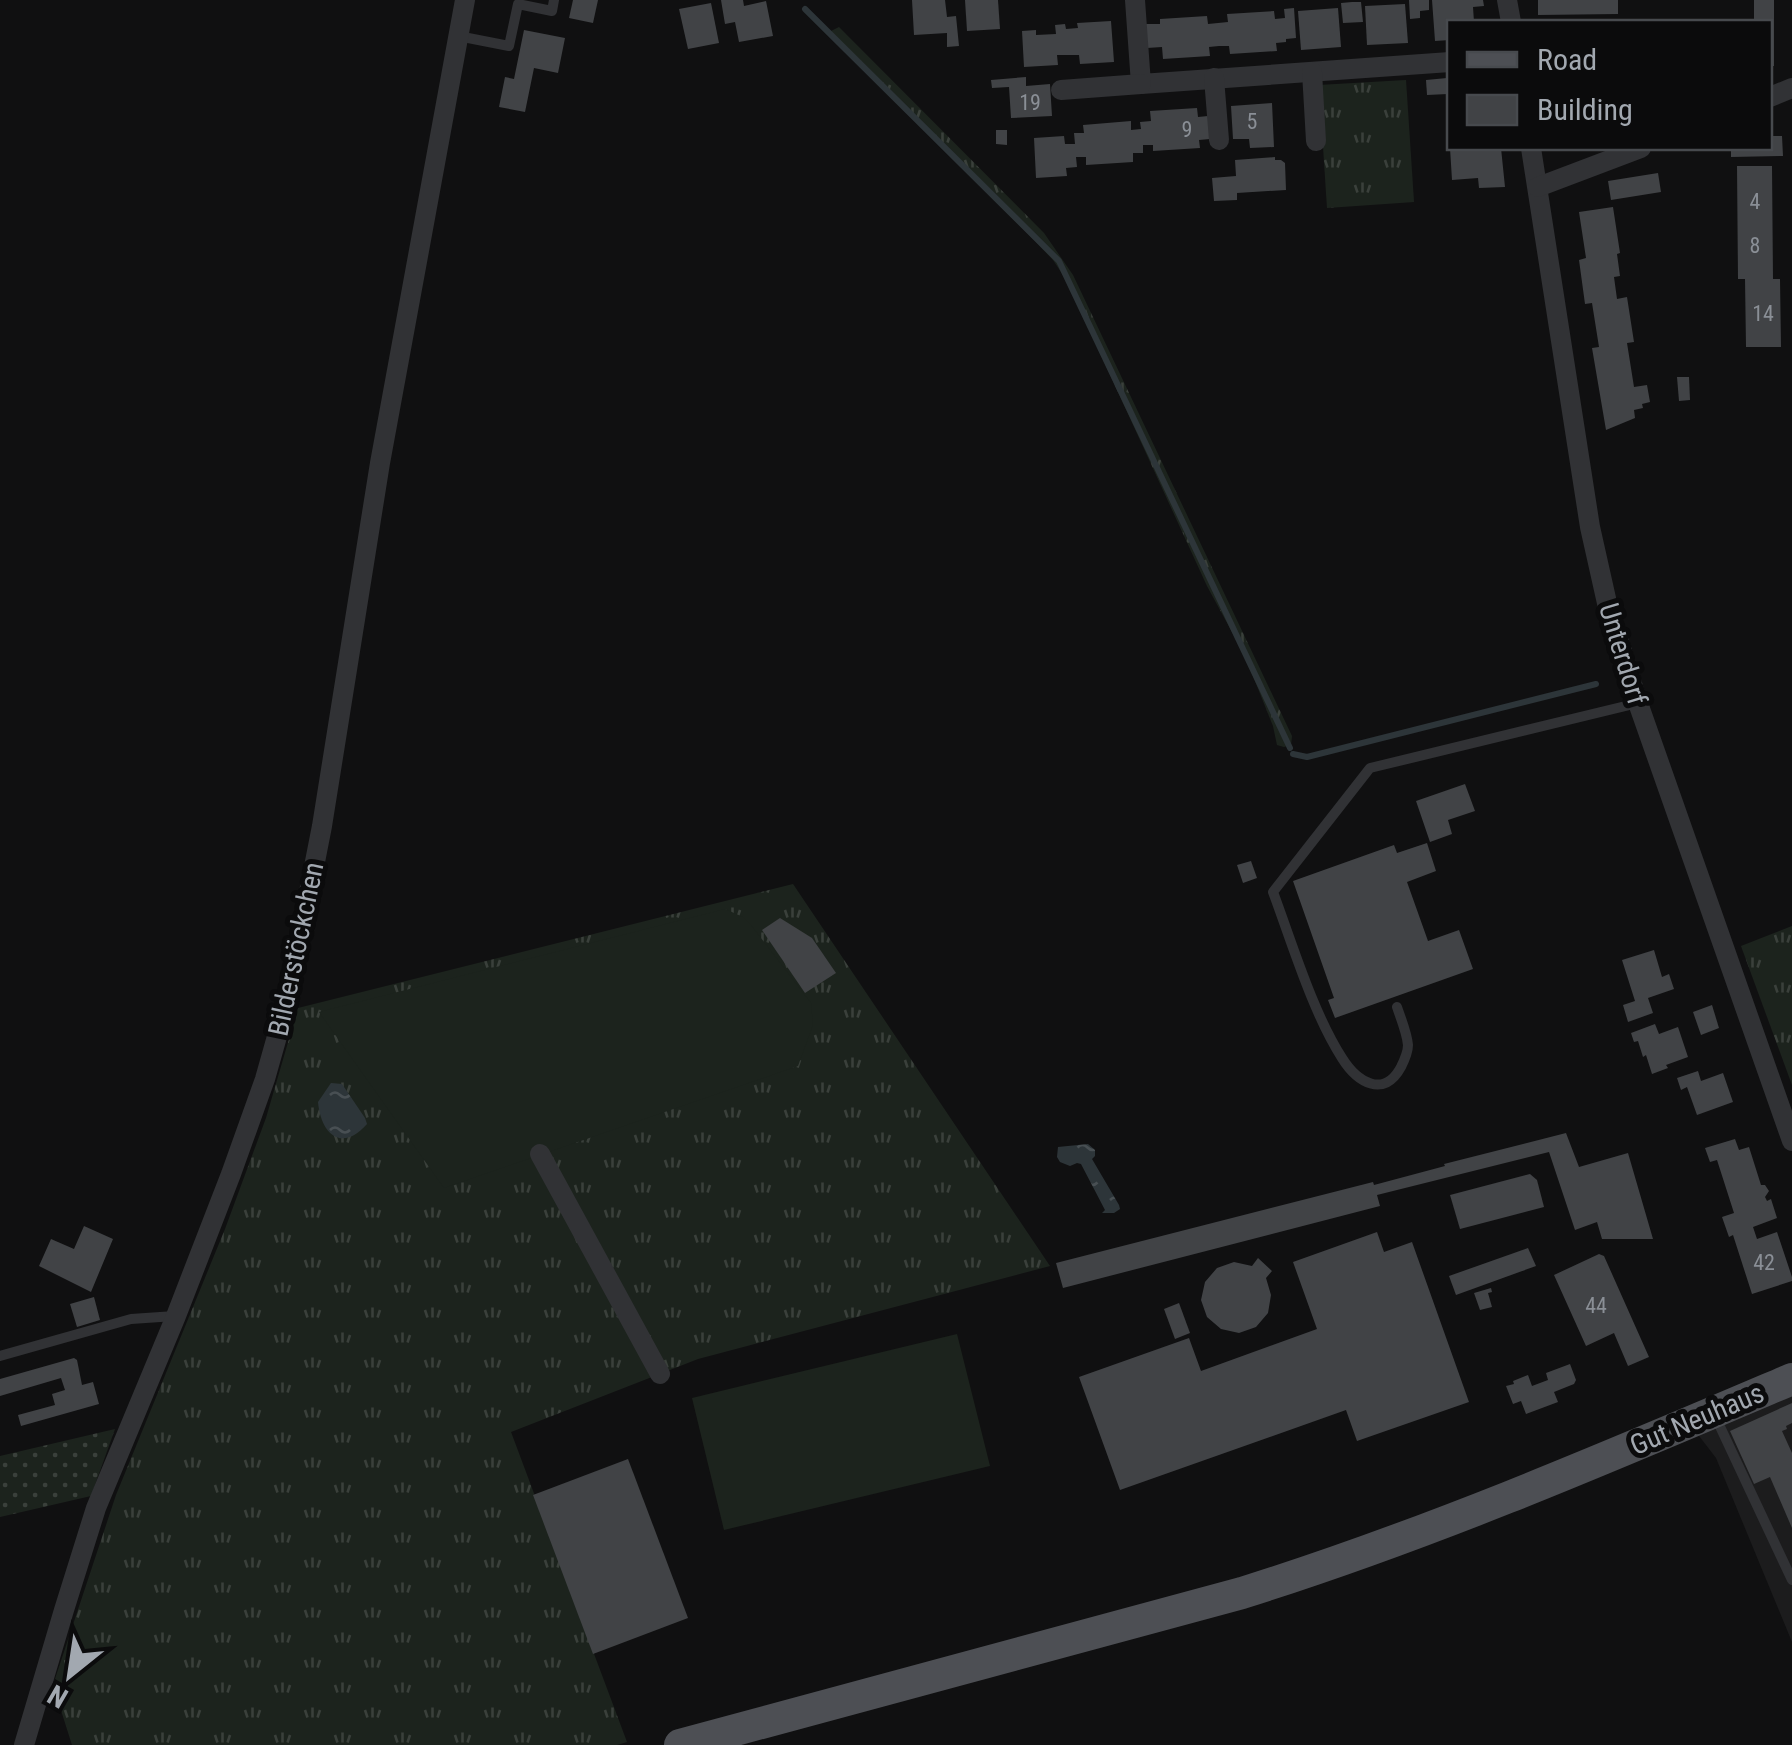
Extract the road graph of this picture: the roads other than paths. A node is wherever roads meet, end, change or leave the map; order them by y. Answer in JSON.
{"nodes":[{"id":1,"x":465,"y":0,"type":"edge"},
{"id":2,"x":554,"y":0,"type":"edge"},
{"id":3,"x":1135,"y":0,"type":"edge"},
{"id":4,"x":458,"y":36,"type":"junction"},
{"id":5,"x":1447,"y":62,"type":"edge"},
{"id":6,"x":1312,"y":72,"type":"junction"},
{"id":7,"x":1214,"y":78,"type":"junction"},
{"id":8,"x":1141,"y":84,"type":"junction"},
{"id":9,"x":1061,"y":90,"type":"dead end"},
{"id":10,"x":1219,"y":140,"type":"dead end"},
{"id":11,"x":1316,"y":141,"type":"dead end"},
{"id":12,"x":1532,"y":150,"type":"edge"},
{"id":13,"x":1636,"y":150,"type":"edge"},
{"id":14,"x":1538,"y":187,"type":"junction"},
{"id":15,"x":1638,"y":703,"type":"junction"},
{"id":16,"x":1398,"y":1008,"type":"dead end"},
{"id":17,"x":1792,"y":1141,"type":"edge"},
{"id":18,"x":540,"y":1154,"type":"dead end"},
{"id":19,"x":176,"y":1316,"type":"junction"},
{"id":20,"x":0,"y":1356,"type":"edge"},
{"id":21,"x":660,"y":1374,"type":"dead end"},
{"id":22,"x":1792,"y":1379,"type":"edge"},
{"id":23,"x":1713,"y":1412,"type":"junction"},
{"id":24,"x":1792,"y":1580,"type":"edge"},
{"id":25,"x":24,"y":1745,"type":"edge"},
{"id":26,"x":680,"y":1745,"type":"edge"}],
"edges":[{"from":1,"to":4,"type":"street","name":"Bilderstöckchen"},
{"from":2,"to":4,"type":"lane"},
{"from":3,"to":8,"type":"street"},
{"from":4,"to":19,"type":"street","name":"Bilderstöckchen"},
{"from":5,"to":6,"type":"street"},
{"from":6,"to":7,"type":"street"},
{"from":6,"to":11,"type":"street"},
{"from":7,"to":8,"type":"street"},
{"from":7,"to":10,"type":"street"},
{"from":8,"to":9,"type":"street"},
{"from":12,"to":14,"type":"street","name":"Unterdorf"},
{"from":13,"to":14,"type":"street"},
{"from":14,"to":15,"type":"street","name":"Unterdorf"},
{"from":15,"to":16,"type":"lane"},
{"from":15,"to":17,"type":"street","name":"Unterdorf"},
{"from":18,"to":21,"type":"street"},
{"from":19,"to":20,"type":"lane"},
{"from":19,"to":25,"type":"street","name":"Bilderstöckchen"},
{"from":22,"to":23,"type":"main road","name":"Gut Neuhaus"},
{"from":23,"to":24,"type":"lane"},
{"from":23,"to":26,"type":"main road","name":"Gut Neuhaus"}]}
